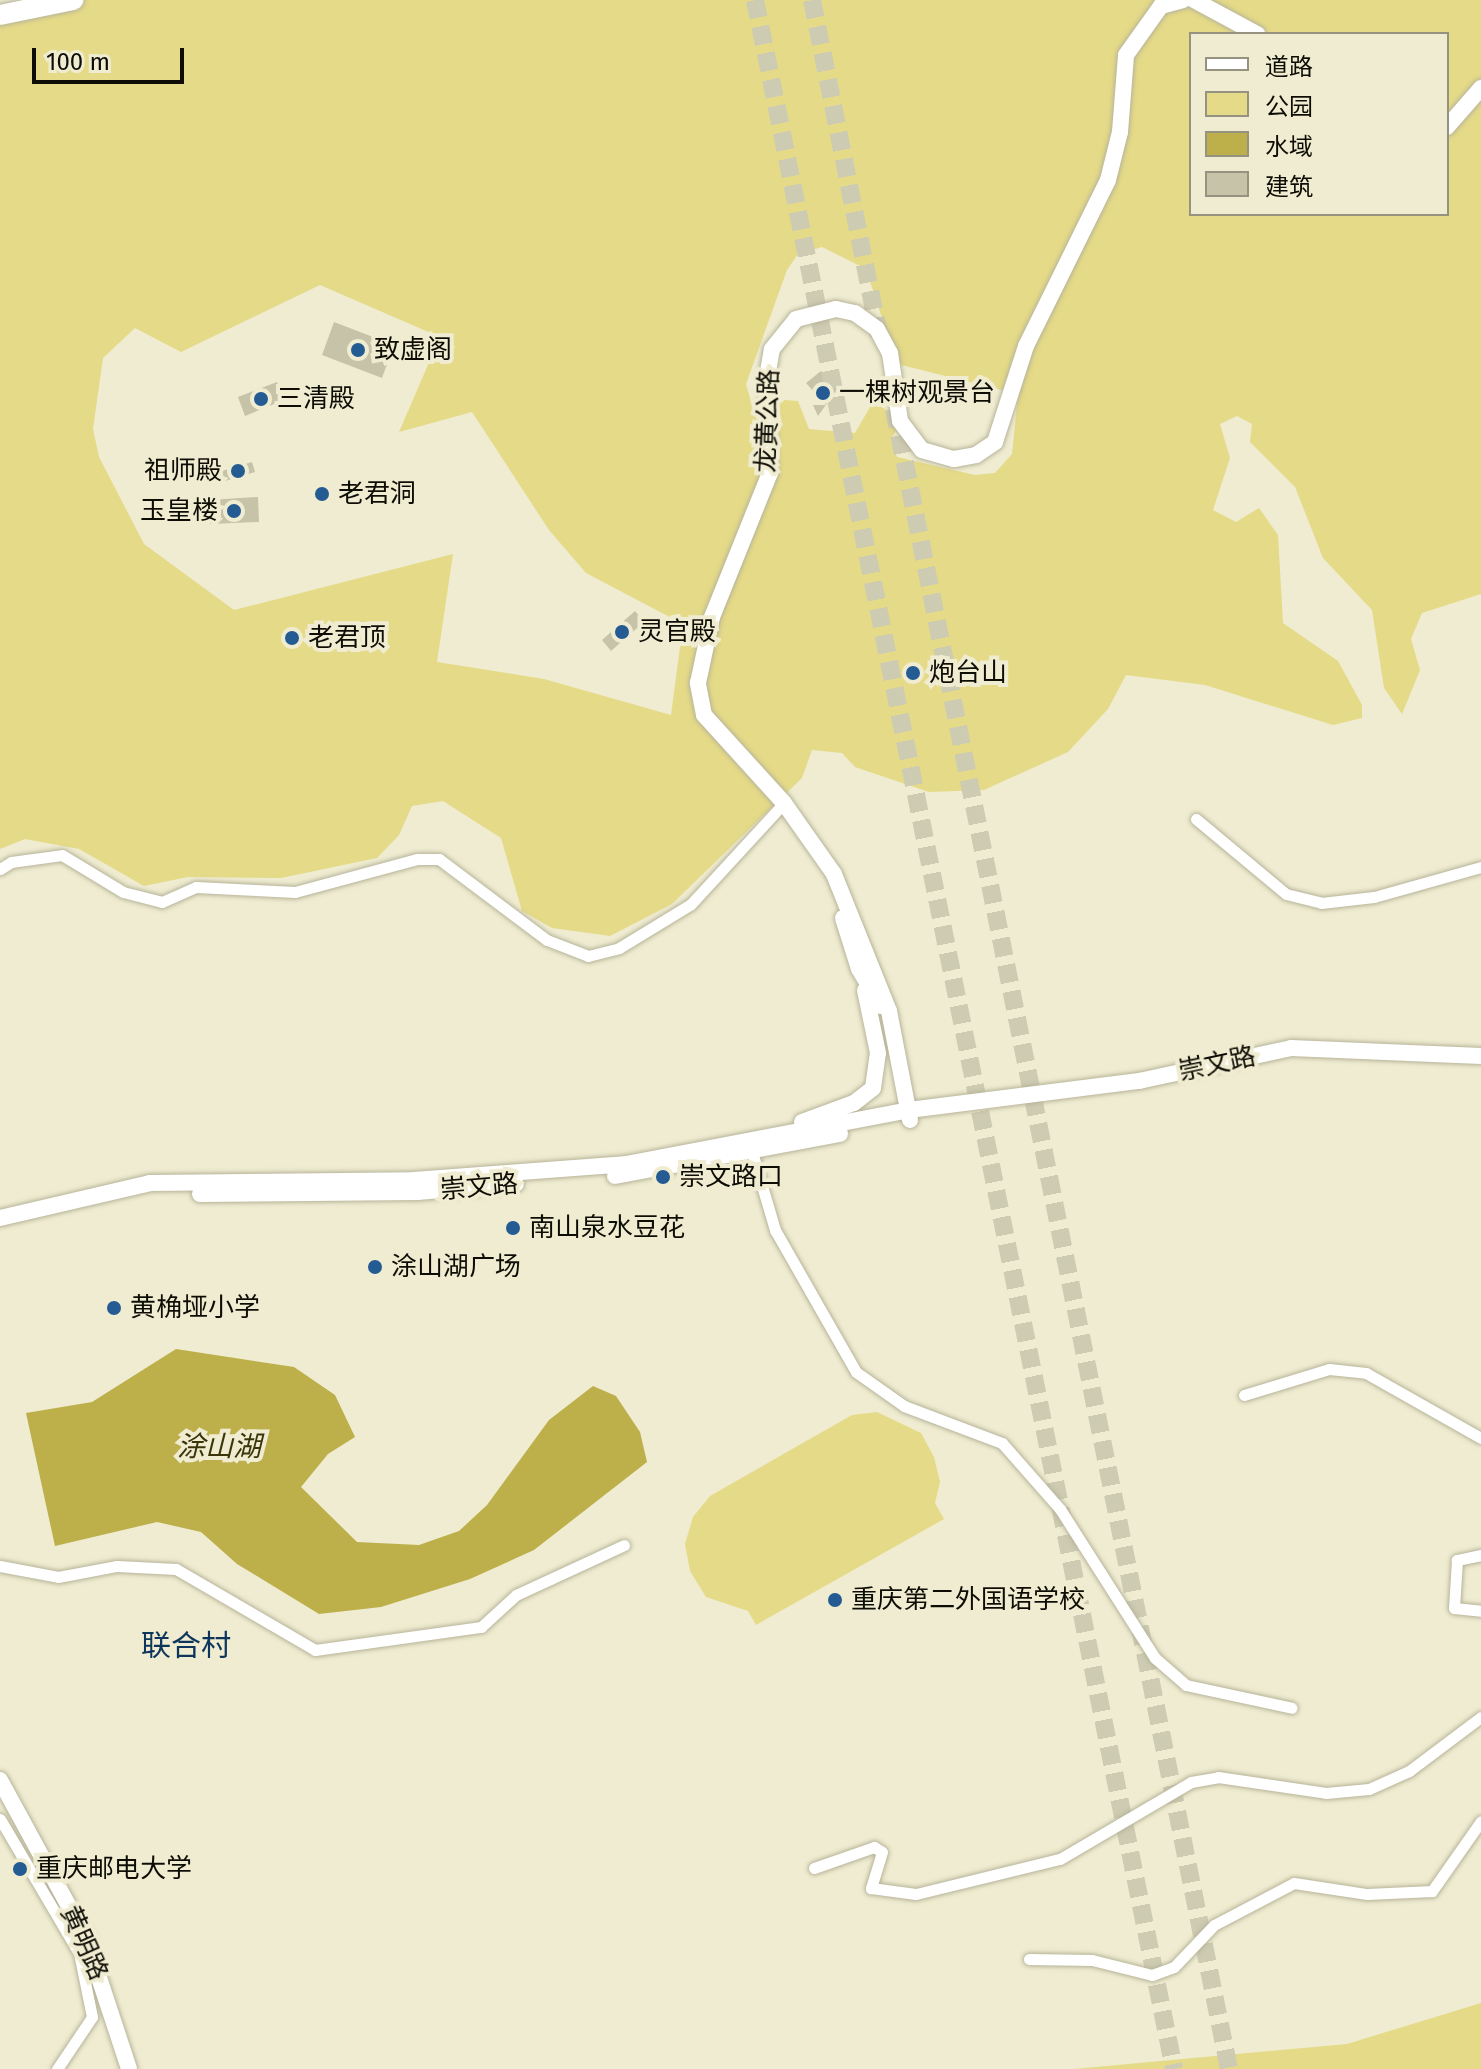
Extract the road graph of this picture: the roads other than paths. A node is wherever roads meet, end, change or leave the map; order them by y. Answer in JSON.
{"nodes":[{"id":1,"x":73,"y":0,"type":"edge"},
{"id":2,"x":1183,"y":0,"type":"edge"},
{"id":3,"x":1194,"y":0,"type":"edge"},
{"id":4,"x":0,"y":15,"type":"edge"},
{"id":5,"x":1253,"y":32,"type":"edge"},
{"id":6,"x":1481,"y":88,"type":"edge"},
{"id":7,"x":1449,"y":125,"type":"edge"},
{"id":8,"x":784,"y":803,"type":"junction"},
{"id":9,"x":1196,"y":819,"type":"dead end"},
{"id":10,"x":1481,"y":867,"type":"edge"},
{"id":11,"x":0,"y":869,"type":"edge"},
{"id":12,"x":864,"y":962,"type":"junction"},
{"id":13,"x":1481,"y":1056,"type":"edge"},
{"id":14,"x":906,"y":1116,"type":"junction"},
{"id":15,"x":751,"y":1146,"type":"junction"},
{"id":16,"x":0,"y":1218,"type":"edge"},
{"id":17,"x":0,"y":1230,"type":"edge"},
{"id":18,"x":1244,"y":1395,"type":"dead end"},
{"id":19,"x":1481,"y":1438,"type":"edge"},
{"id":20,"x":624,"y":1545,"type":"dead end"},
{"id":21,"x":1481,"y":1555,"type":"edge"},
{"id":22,"x":0,"y":1566,"type":"edge"},
{"id":23,"x":1481,"y":1611,"type":"edge"},
{"id":24,"x":1292,"y":1708,"type":"dead end"},
{"id":25,"x":1481,"y":1717,"type":"edge"},
{"id":26,"x":0,"y":1781,"type":"edge"},
{"id":27,"x":0,"y":1819,"type":"edge"},
{"id":28,"x":1481,"y":1821,"type":"edge"},
{"id":29,"x":814,"y":1868,"type":"dead end"},
{"id":30,"x":1029,"y":1959,"type":"dead end"},
{"id":31,"x":57,"y":2069,"type":"edge"},
{"id":32,"x":129,"y":2069,"type":"edge"}],
"edges":[{"from":1,"to":4,"type":"highway"},
{"from":2,"to":8,"type":"main road","name":"龙黄公路"},
{"from":3,"to":5,"type":"main road"},
{"from":6,"to":7,"type":"main road"},
{"from":8,"to":11,"type":"street"},
{"from":8,"to":12,"type":"main road","name":"龙黄公路"},
{"from":9,"to":10,"type":"street"},
{"from":12,"to":14,"type":"main road","name":"龙黄公路"},
{"from":12,"to":15,"type":"main road"},
{"from":13,"to":14,"type":"main road","name":"崇文路"},
{"from":14,"to":15,"type":"main road","name":"崇文路"},
{"from":15,"to":16,"type":"main road","name":"崇文路"},
{"from":15,"to":17,"type":"main road","name":"崇文路"},
{"from":15,"to":24,"type":"street"},
{"from":18,"to":19,"type":"street"},
{"from":20,"to":22,"type":"street"},
{"from":21,"to":23,"type":"street"},
{"from":25,"to":29,"type":"street"},
{"from":26,"to":32,"type":"main road","name":"黄明路"},
{"from":27,"to":31,"type":"street"},
{"from":28,"to":30,"type":"street"}]}
